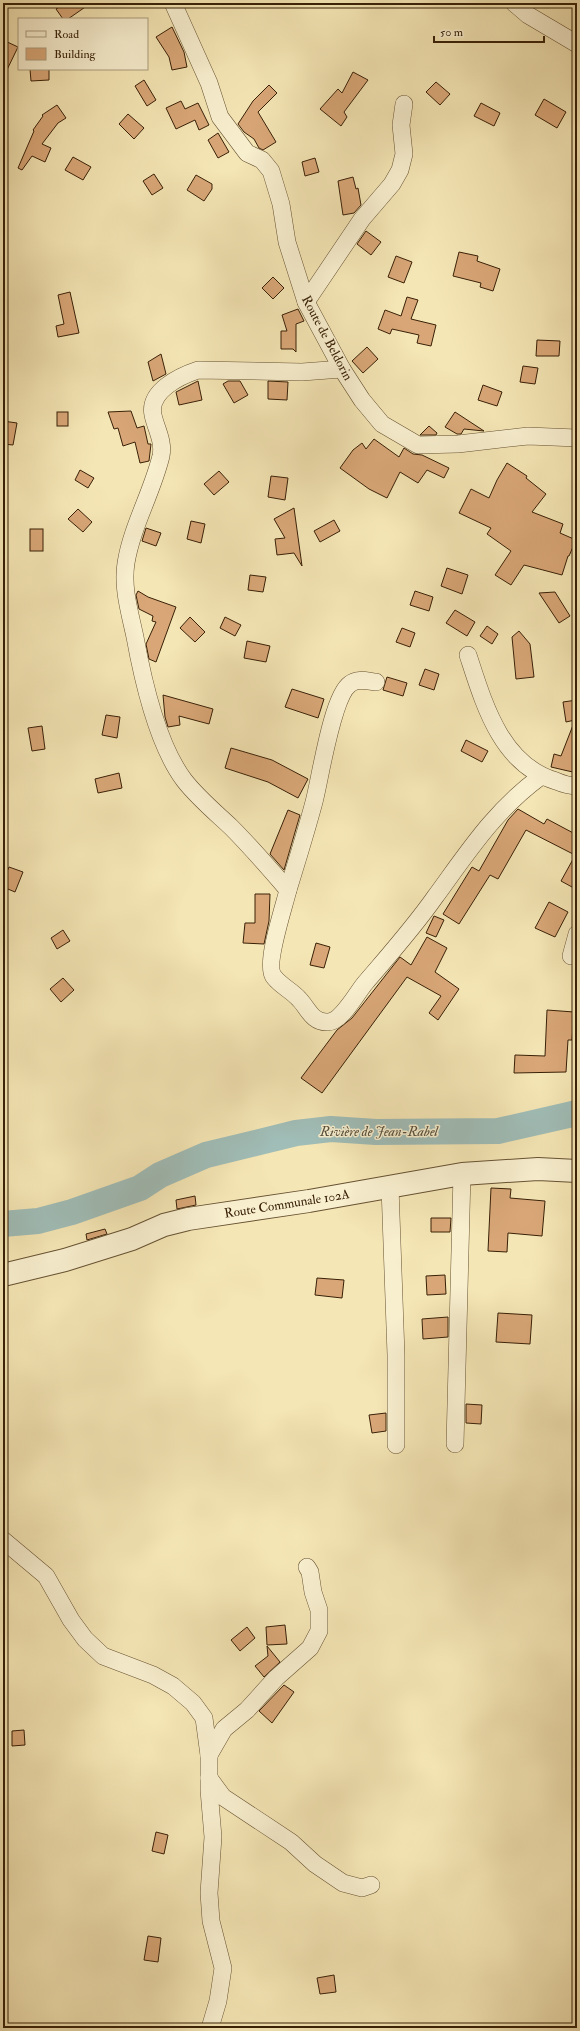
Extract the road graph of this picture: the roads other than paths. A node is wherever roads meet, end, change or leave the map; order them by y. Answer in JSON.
{"nodes":[{"id":1,"x":173,"y":3,"type":"edge"},
{"id":2,"x":514,"y":3,"type":"edge"},
{"id":3,"x":577,"y":44,"type":"edge"},
{"id":4,"x":404,"y":104,"type":"dead end"},
{"id":5,"x":306,"y":302,"type":"junction"},
{"id":6,"x":342,"y":369,"type":"junction"},
{"id":7,"x":577,"y":438,"type":"edge"},
{"id":8,"x":468,"y":655,"type":"dead end"},
{"id":9,"x":376,"y":682,"type":"dead end"},
{"id":10,"x":540,"y":777,"type":"junction"},
{"id":11,"x":577,"y":786,"type":"edge"},
{"id":12,"x":288,"y":890,"type":"junction"},
{"id":13,"x":577,"y":934,"type":"edge"},
{"id":14,"x":571,"y":956,"type":"dead end"},
{"id":15,"x":577,"y":1171,"type":"edge"},
{"id":16,"x":462,"y":1174,"type":"junction"},
{"id":17,"x":390,"y":1187,"type":"junction"},
{"id":18,"x":3,"y":1274,"type":"edge"},
{"id":19,"x":455,"y":1444,"type":"dead end"},
{"id":20,"x":396,"y":1445,"type":"dead end"},
{"id":21,"x":3,"y":1540,"type":"edge"},
{"id":22,"x":307,"y":1567,"type":"dead end"},
{"id":23,"x":209,"y":1755,"type":"junction"},
{"id":24,"x":209,"y":1778,"type":"junction"},
{"id":25,"x":370,"y":1884,"type":"dead end"},
{"id":26,"x":210,"y":2028,"type":"edge"}],
"edges":[{"from":1,"to":5,"type":"street","name":"Route de Beldorin"},
{"from":2,"to":3,"type":"street"},
{"from":4,"to":5,"type":"street"},
{"from":5,"to":6,"type":"street","name":"Route de Beldorin"},
{"from":6,"to":7,"type":"street","name":"Route de Beldorin"},
{"from":6,"to":12,"type":"street"},
{"from":8,"to":10,"type":"street"},
{"from":9,"to":12,"type":"street"},
{"from":10,"to":11,"type":"street"},
{"from":10,"to":12,"type":"street"},
{"from":13,"to":14,"type":"street"},
{"from":15,"to":16,"type":"street","name":"Route Communale 102A"},
{"from":16,"to":17,"type":"street","name":"Route Communale 102A"},
{"from":16,"to":19,"type":"street"},
{"from":17,"to":18,"type":"street","name":"Route Communale 102A"},
{"from":17,"to":20,"type":"street"},
{"from":21,"to":23,"type":"street"},
{"from":22,"to":23,"type":"street"},
{"from":23,"to":24,"type":"street"},
{"from":24,"to":25,"type":"street"},
{"from":24,"to":26,"type":"street"}]}
